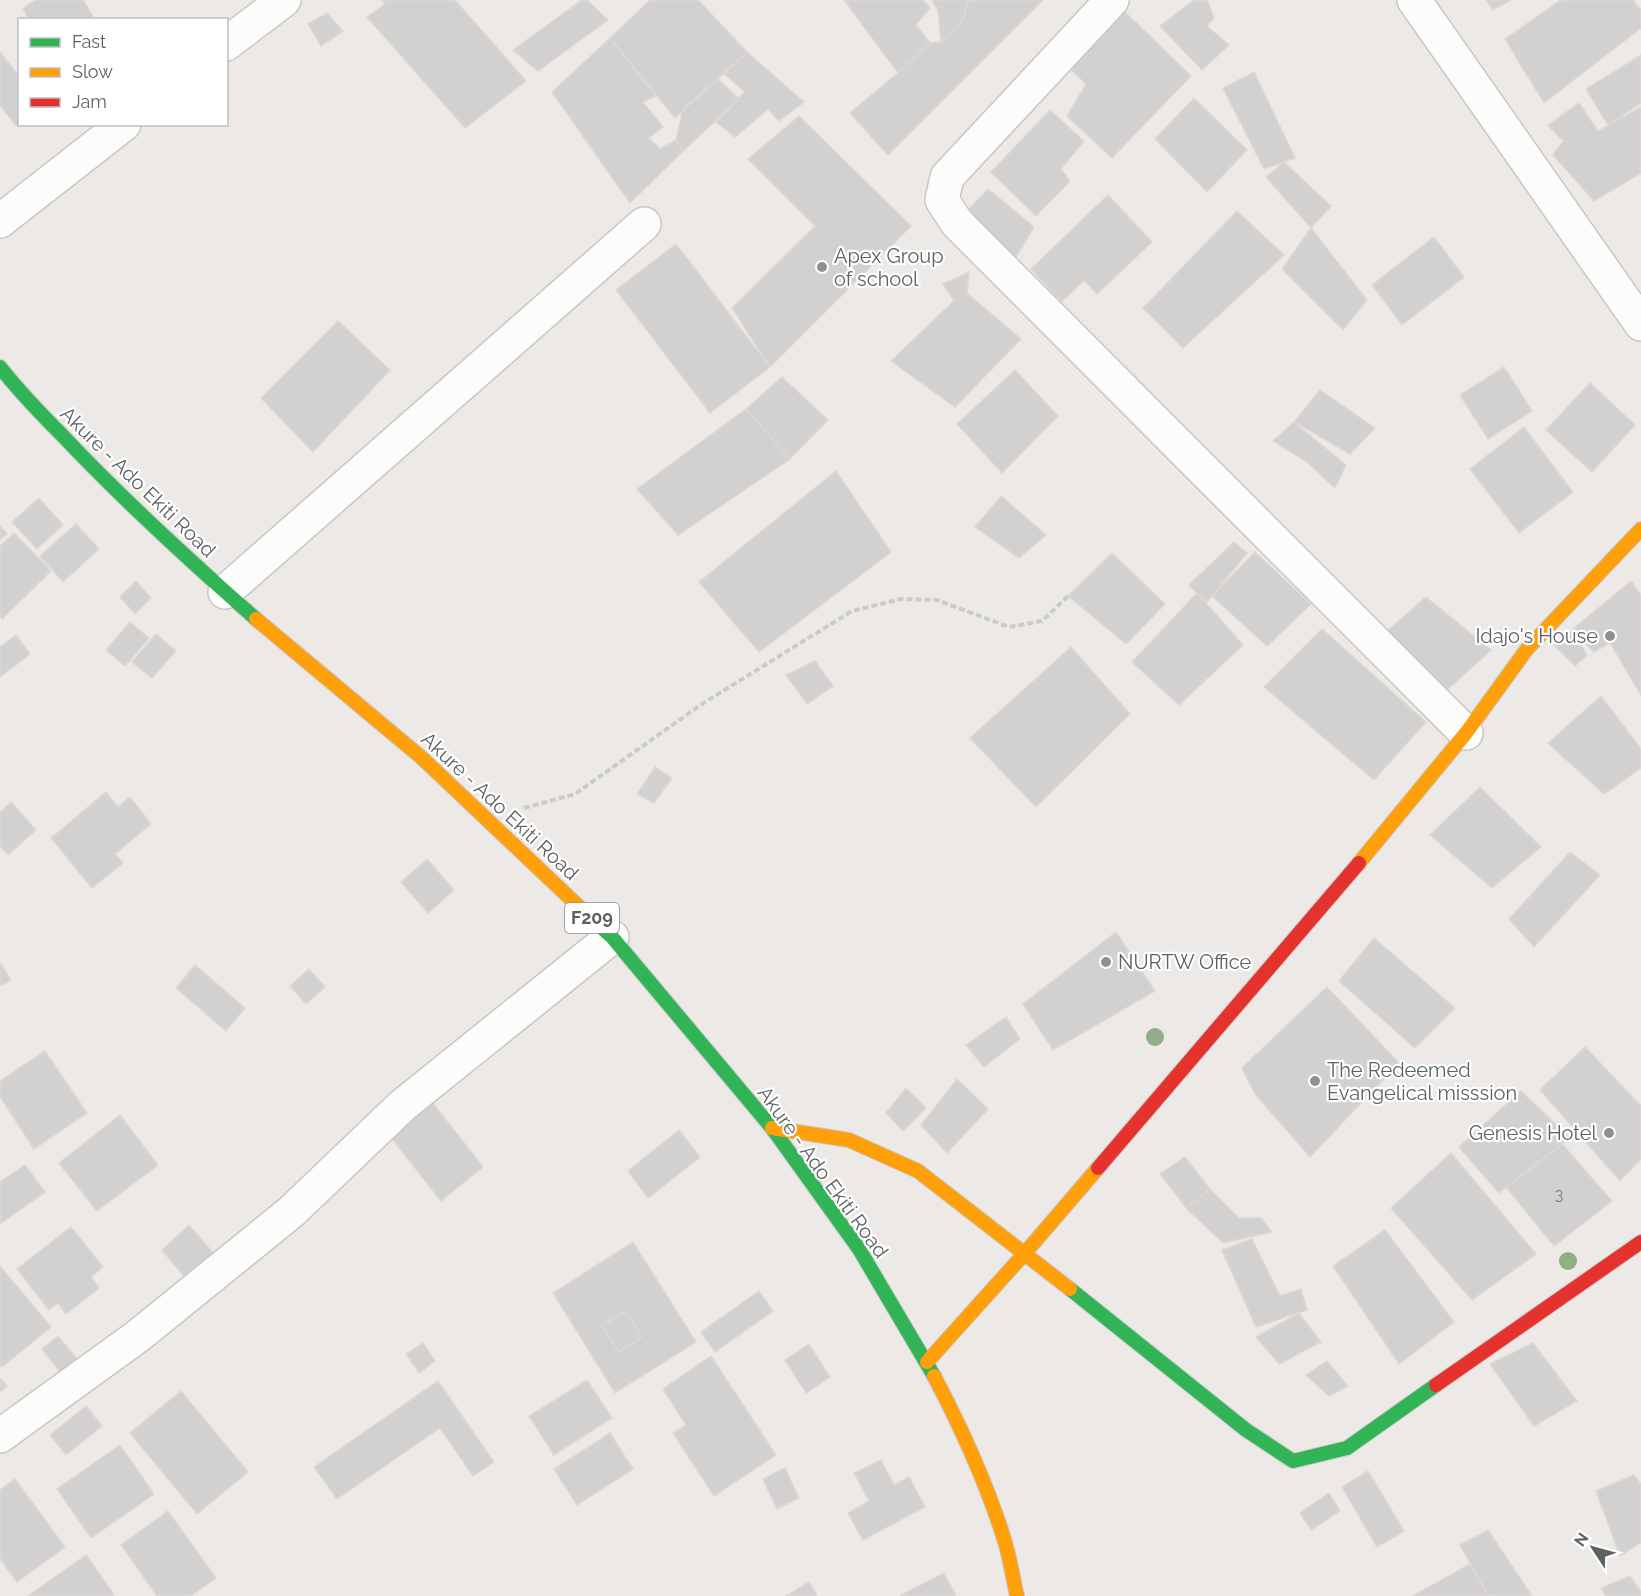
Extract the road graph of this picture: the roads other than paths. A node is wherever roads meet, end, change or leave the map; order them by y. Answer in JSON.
{"nodes":[{"id":1,"x":284,"y":0,"type":"edge"},
{"id":2,"x":1112,"y":0,"type":"edge"},
{"id":3,"x":1414,"y":0,"type":"edge"},
{"id":4,"x":228,"y":42,"type":"edge"},
{"id":5,"x":121,"y":126,"type":"edge"},
{"id":6,"x":0,"y":221,"type":"edge"},
{"id":7,"x":644,"y":224,"type":"dead end"},
{"id":8,"x":1641,"y":324,"type":"edge"},
{"id":9,"x":0,"y":368,"type":"edge"},
{"id":10,"x":1641,"y":529,"type":"edge"},
{"id":11,"x":225,"y":591,"type":"junction"},
{"id":12,"x":1466,"y":733,"type":"junction"},
{"id":13,"x":612,"y":937,"type":"junction"},
{"id":14,"x":772,"y":1128,"type":"junction"},
{"id":15,"x":1641,"y":1242,"type":"edge"},
{"id":16,"x":1025,"y":1253,"type":"junction"},
{"id":17,"x":927,"y":1362,"type":"junction"},
{"id":18,"x":0,"y":1436,"type":"edge"},
{"id":19,"x":1017,"y":1596,"type":"edge"}],
"edges":[{"from":1,"to":4,"type":"street"},
{"from":2,"to":12,"type":"street"},
{"from":3,"to":8,"type":"street"},
{"from":5,"to":6,"type":"street"},
{"from":7,"to":11,"type":"street"},
{"from":9,"to":11,"type":"street","name":"Akure - Ado Ekiti Road","number":"F209"},
{"from":10,"to":12,"type":"street"},
{"from":11,"to":13,"type":"street","name":"Akure - Ado Ekiti Road","number":"F209"},
{"from":12,"to":16,"type":"street"},
{"from":13,"to":14,"type":"street","name":"Akure - Ado Ekiti Road","number":"F209"},
{"from":13,"to":18,"type":"street"},
{"from":14,"to":16,"type":"street"},
{"from":14,"to":17,"type":"street","name":"Akure - Ado Ekiti Road","number":"F209"},
{"from":15,"to":16,"type":"street"},
{"from":16,"to":17,"type":"street"},
{"from":17,"to":19,"type":"street","name":"Akure - Ado Ekiti Road","number":"F209"}]}
